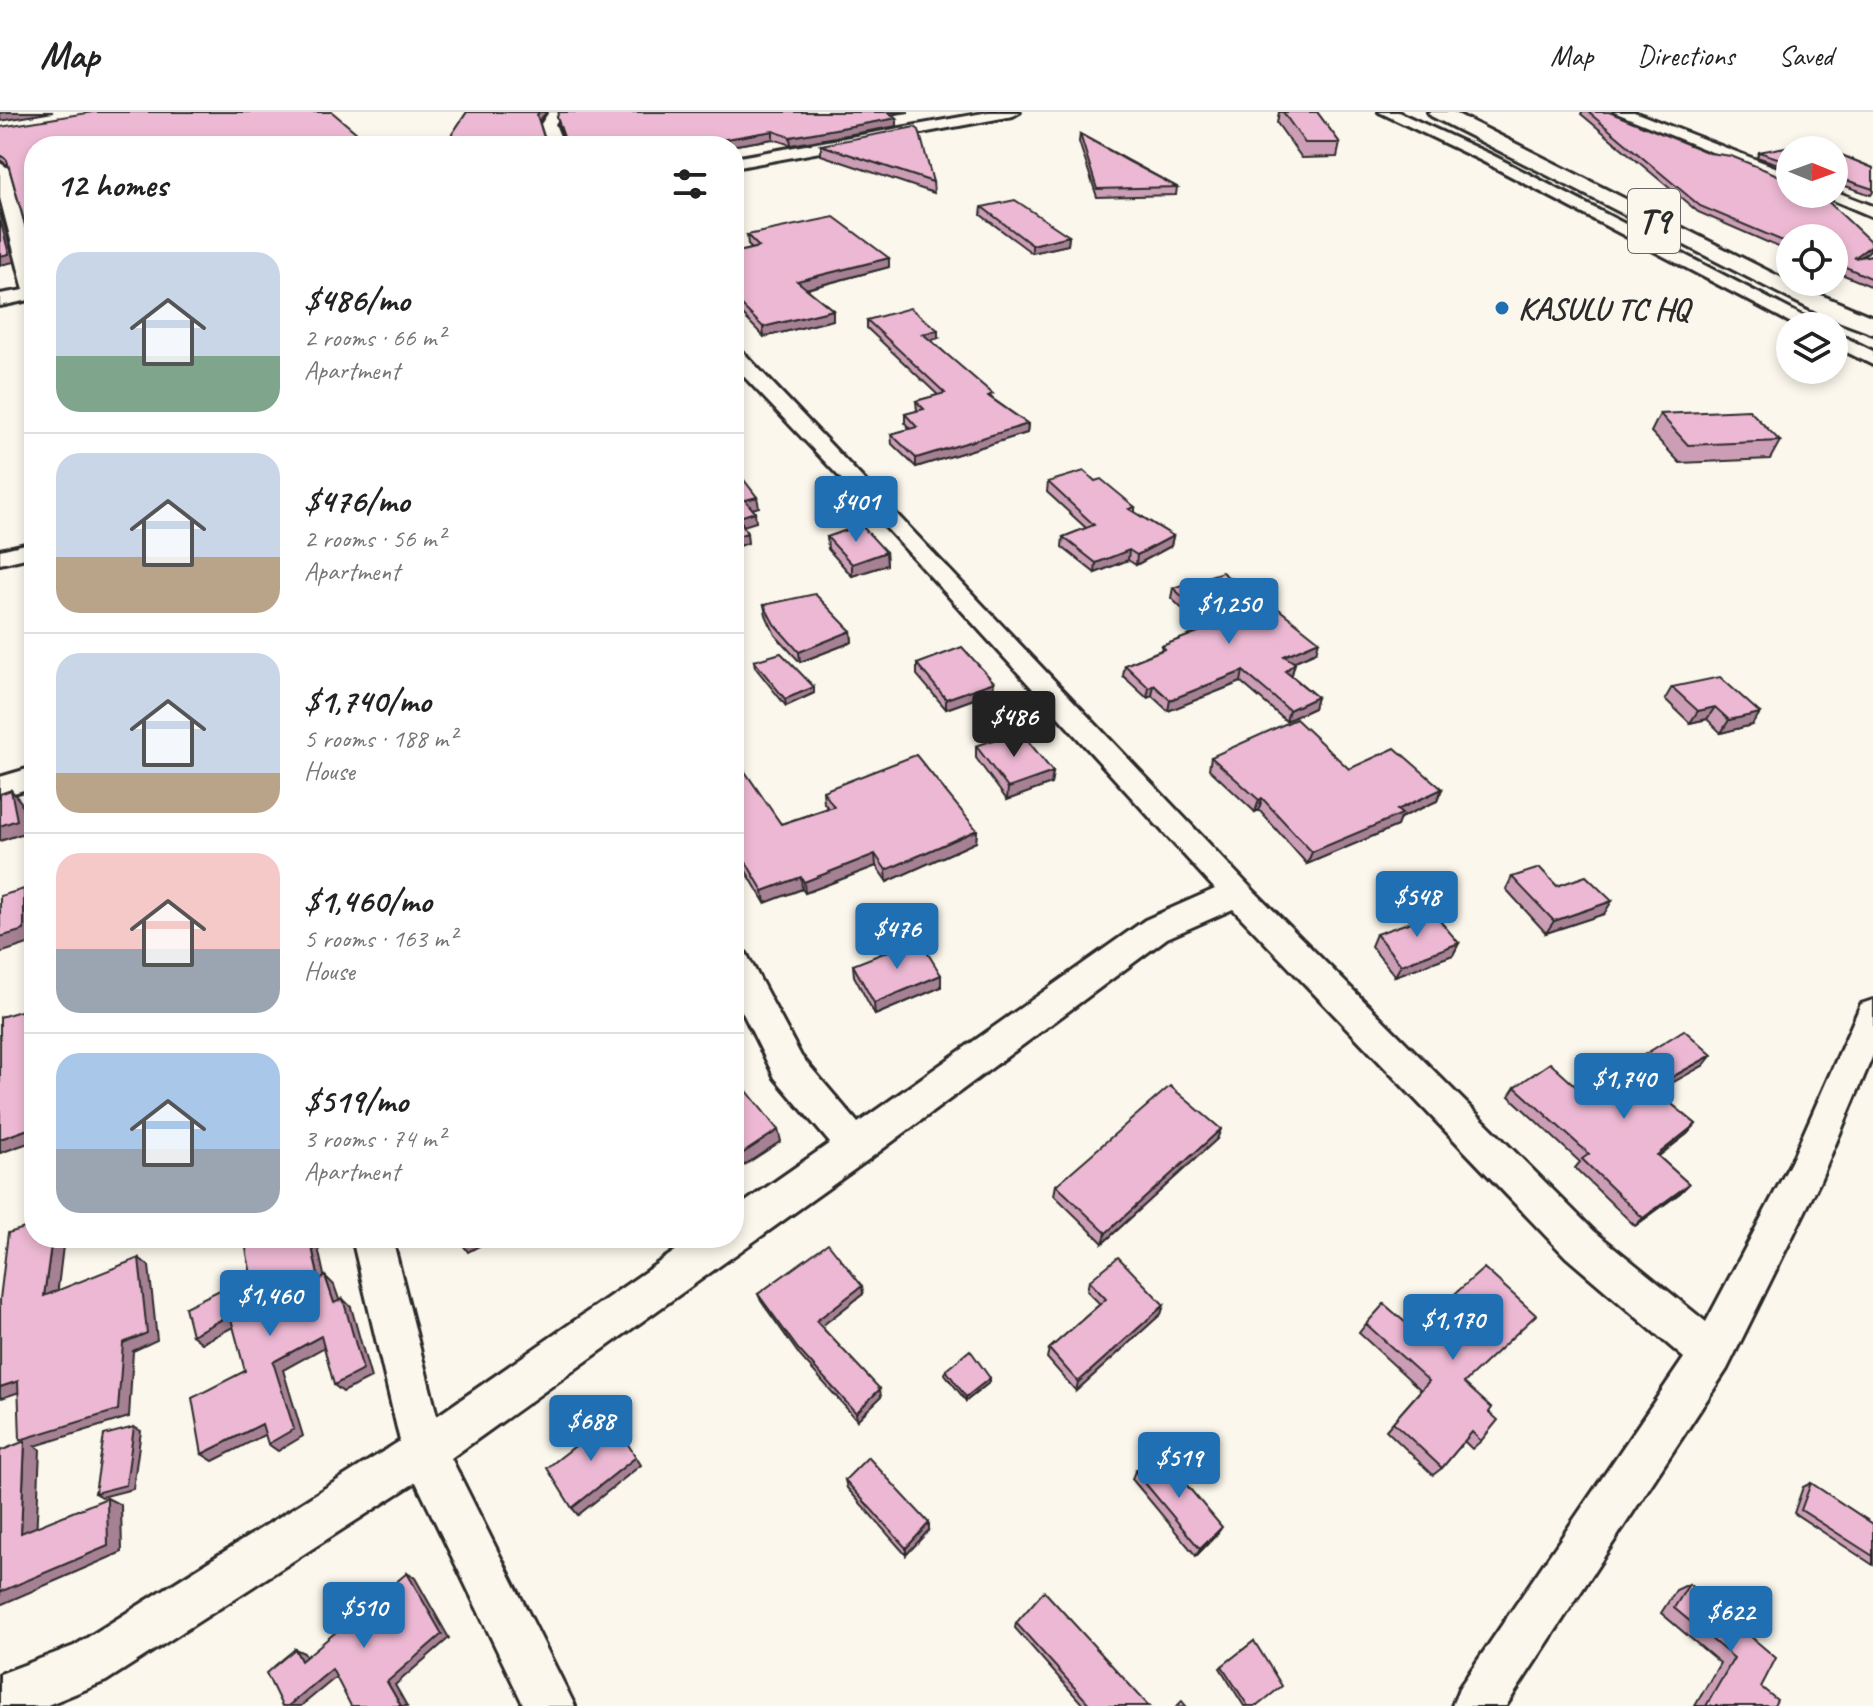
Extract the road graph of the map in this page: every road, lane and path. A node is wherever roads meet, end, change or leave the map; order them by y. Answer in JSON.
{"nodes":[{"id":1,"x":556,"y":112,"type":"edge"},
{"id":2,"x":1013,"y":112,"type":"edge"},
{"id":3,"x":1386,"y":112,"type":"edge"},
{"id":4,"x":1438,"y":112,"type":"edge"},
{"id":5,"x":1621,"y":112,"type":"edge"},
{"id":6,"x":552,"y":136,"type":"edge"},
{"id":7,"x":744,"y":161,"type":"edge"},
{"id":8,"x":0,"y":168,"type":"edge"},
{"id":9,"x":1776,"y":173,"type":"edge"},
{"id":10,"x":1848,"y":202,"type":"edge"},
{"id":11,"x":1873,"y":212,"type":"edge"},
{"id":12,"x":24,"y":256,"type":"edge"},
{"id":13,"x":24,"y":295,"type":"edge"},
{"id":14,"x":0,"y":300,"type":"edge"},
{"id":15,"x":1785,"y":312,"type":"edge"},
{"id":16,"x":1873,"y":326,"type":"edge"},
{"id":17,"x":1848,"y":346,"type":"edge"},
{"id":18,"x":1873,"y":359,"type":"edge"},
{"id":19,"x":744,"y":369,"type":"edge"},
{"id":20,"x":24,"y":551,"type":"edge"},
{"id":21,"x":0,"y":557,"type":"edge"},
{"id":22,"x":24,"y":780,"type":"edge"},
{"id":23,"x":0,"y":787,"type":"edge"},
{"id":24,"x":1237,"y":893,"type":"junction"},
{"id":25,"x":744,"y":981,"type":"edge"},
{"id":26,"x":1873,"y":1014,"type":"edge"},
{"id":27,"x":856,"y":1147,"type":"junction"},
{"id":28,"x":744,"y":1226,"type":"edge"},
{"id":29,"x":374,"y":1248,"type":"edge"},
{"id":30,"x":713,"y":1248,"type":"edge"},
{"id":31,"x":1712,"y":1354,"type":"junction"},
{"id":32,"x":424,"y":1451,"type":"junction"},
{"id":33,"x":0,"y":1699,"type":"edge"},
{"id":34,"x":550,"y":1706,"type":"edge"},
{"id":35,"x":1477,"y":1706,"type":"edge"}],
"edges":[{"from":1,"to":6,"type":"street"},
{"from":2,"to":7,"type":"street"},
{"from":3,"to":15,"type":"street"},
{"from":4,"to":16,"type":"highway","number":"T9"},
{"from":5,"to":9,"type":"street"},
{"from":8,"to":12,"type":"street"},
{"from":10,"to":11,"type":"street"},
{"from":13,"to":14,"type":"street"},
{"from":17,"to":18,"type":"street"},
{"from":19,"to":24,"type":"street"},
{"from":20,"to":21,"type":"street"},
{"from":22,"to":23,"type":"street"},
{"from":24,"to":27,"type":"street"},
{"from":24,"to":31,"type":"street"},
{"from":25,"to":27,"type":"street"},
{"from":26,"to":31,"type":"street"},
{"from":27,"to":28,"type":"street"},
{"from":29,"to":32,"type":"street"},
{"from":30,"to":32,"type":"street"},
{"from":31,"to":35,"type":"street"},
{"from":32,"to":33,"type":"street"},
{"from":32,"to":34,"type":"street"}]}
